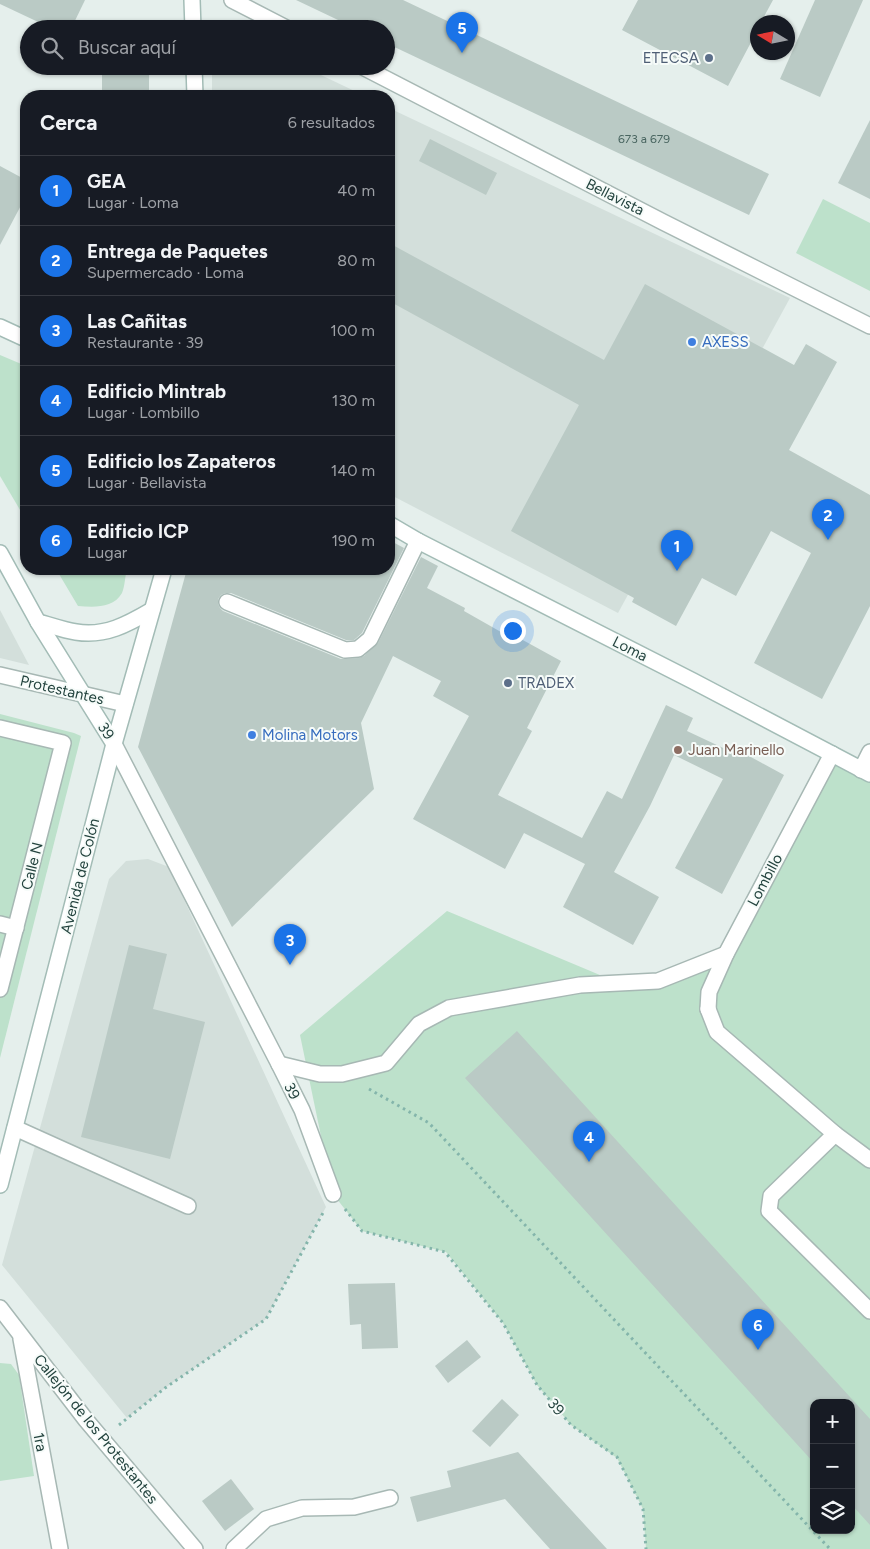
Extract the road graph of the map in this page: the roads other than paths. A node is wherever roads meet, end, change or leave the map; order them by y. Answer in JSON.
{"nodes":[{"id":1,"x":192,"y":0,"type":"edge"},
{"id":2,"x":232,"y":0,"type":"edge"},
{"id":3,"x":193,"y":20,"type":"edge"},
{"id":4,"x":271,"y":20,"type":"edge"},
{"id":5,"x":194,"y":75,"type":"edge"},
{"id":6,"x":377,"y":75,"type":"edge"},
{"id":7,"x":195,"y":90,"type":"edge"},
{"id":8,"x":870,"y":326,"type":"edge"},
{"id":9,"x":0,"y":328,"type":"edge"},
{"id":10,"x":20,"y":336,"type":"edge"},
{"id":11,"x":395,"y":528,"type":"edge"},
{"id":12,"x":418,"y":541,"type":"junction"},
{"id":13,"x":0,"y":553,"type":"edge"},
{"id":14,"x":162,"y":575,"type":"edge"},
{"id":15,"x":227,"y":602,"type":"dead end"},
{"id":16,"x":152,"y":610,"type":"junction"},
{"id":17,"x":38,"y":622,"type":"junction"},
{"id":18,"x":0,"y":675,"type":"edge"},
{"id":19,"x":83,"y":695,"type":"junction"},
{"id":20,"x":125,"y":704,"type":"junction"},
{"id":21,"x":0,"y":728,"type":"edge"},
{"id":22,"x":114,"y":744,"type":"junction"},
{"id":23,"x":870,"y":752,"type":"edge"},
{"id":24,"x":832,"y":754,"type":"junction"},
{"id":25,"x":865,"y":772,"type":"edge"},
{"id":26,"x":0,"y":924,"type":"edge"},
{"id":27,"x":16,"y":928,"type":"junction"},
{"id":28,"x":726,"y":954,"type":"junction"},
{"id":29,"x":0,"y":989,"type":"edge"},
{"id":30,"x":279,"y":1064,"type":"junction"},
{"id":31,"x":15,"y":1128,"type":"junction"},
{"id":32,"x":835,"y":1134,"type":"junction"},
{"id":33,"x":870,"y":1160,"type":"edge"},
{"id":34,"x":0,"y":1185,"type":"edge"},
{"id":35,"x":333,"y":1194,"type":"road end"},
{"id":36,"x":188,"y":1206,"type":"dead end"},
{"id":37,"x":0,"y":1308,"type":"edge"},
{"id":38,"x":870,"y":1311,"type":"edge"},
{"id":39,"x":20,"y":1335,"type":"junction"},
{"id":40,"x":390,"y":1498,"type":"dead end"},
{"id":41,"x":60,"y":1549,"type":"edge"},
{"id":42,"x":195,"y":1549,"type":"edge"},
{"id":43,"x":234,"y":1549,"type":"edge"}],
"edges":[{"from":1,"to":3,"type":"street"},
{"from":2,"to":4,"type":"street"},
{"from":5,"to":7,"type":"street"},
{"from":6,"to":8,"type":"street","name":"Bellavista"},
{"from":9,"to":10,"type":"street"},
{"from":11,"to":12,"type":"street","name":"Loma"},
{"from":12,"to":15,"type":"street"},
{"from":12,"to":24,"type":"street","name":"Loma"},
{"from":13,"to":17,"type":"street","name":"39"},
{"from":14,"to":16,"type":"street","name":"Avenida de Colón"},
{"from":16,"to":17,"type":"street"},
{"from":16,"to":20,"type":"street","name":"Avenida de Colón"},
{"from":17,"to":19,"type":"street","name":"39"},
{"from":18,"to":19,"type":"street","name":"Protestantes"},
{"from":19,"to":20,"type":"street","name":"Protestantes"},
{"from":19,"to":22,"type":"street","name":"39"},
{"from":20,"to":22,"type":"street","name":"Avenida de Colón"},
{"from":21,"to":27,"type":"street","name":"Calle N"},
{"from":22,"to":30,"type":"street","name":"39"},
{"from":22,"to":31,"type":"street","name":"Avenida de Colón"},
{"from":23,"to":25,"type":"street"},
{"from":24,"to":25,"type":"street","name":"Loma"},
{"from":24,"to":28,"type":"street","name":"Lombillo"},
{"from":26,"to":27,"type":"street"},
{"from":27,"to":29,"type":"street","name":"Calle N"},
{"from":28,"to":30,"type":"street"},
{"from":28,"to":32,"type":"street","name":"Lombillo"},
{"from":30,"to":35,"type":"street","name":"39"},
{"from":31,"to":34,"type":"street","name":"Avenida de Colón"},
{"from":31,"to":36,"type":"street"},
{"from":32,"to":33,"type":"street"},
{"from":32,"to":38,"type":"street"},
{"from":37,"to":39,"type":"street","name":"Callejón de los Protestantes"},
{"from":39,"to":41,"type":"street","name":"1ra"},
{"from":39,"to":42,"type":"street","name":"Callejón de los Protestantes"},
{"from":40,"to":43,"type":"street"}]}
